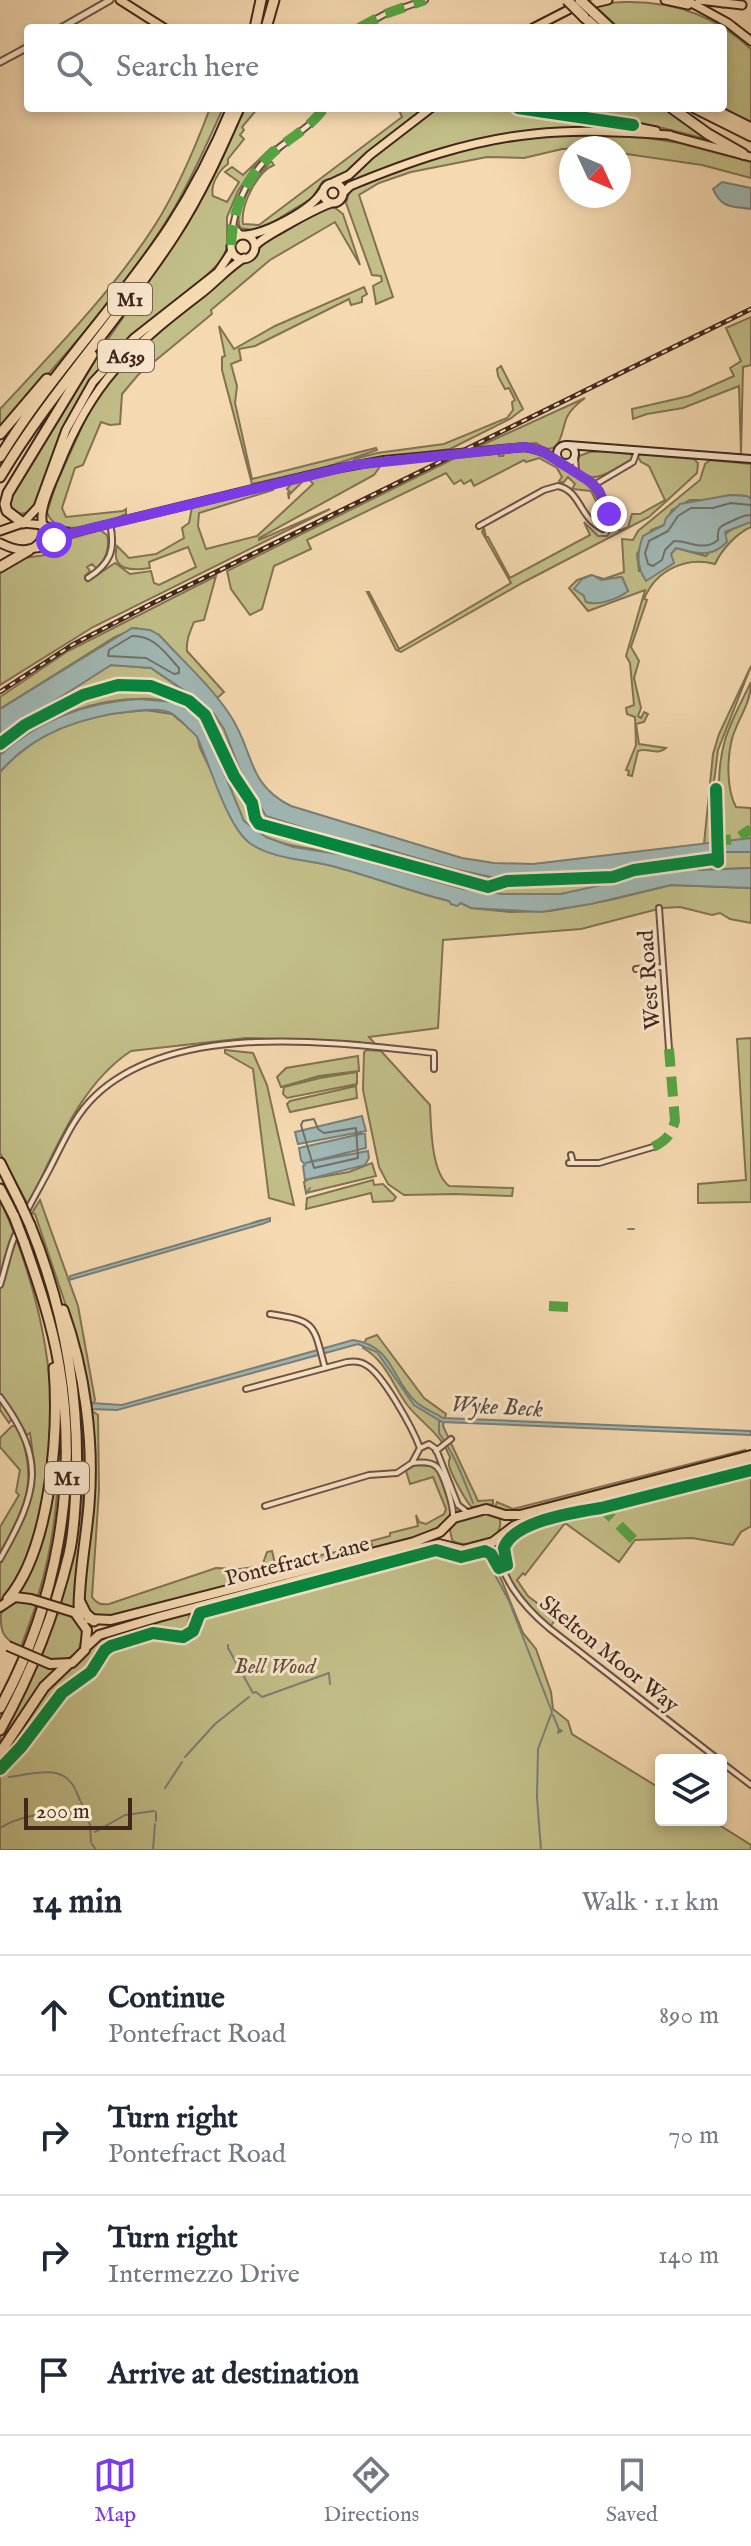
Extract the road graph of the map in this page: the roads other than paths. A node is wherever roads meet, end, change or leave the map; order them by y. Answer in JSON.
{"nodes":[{"id":1,"x":110,"y":0,"type":"edge"},
{"id":2,"x":120,"y":0,"type":"edge"},
{"id":3,"x":261,"y":0,"type":"edge"},
{"id":4,"x":274,"y":0,"type":"edge"},
{"id":5,"x":425,"y":0,"type":"edge"},
{"id":6,"x":567,"y":0,"type":"edge"},
{"id":7,"x":580,"y":0,"type":"edge"},
{"id":8,"x":608,"y":0,"type":"edge"},
{"id":9,"x":665,"y":0,"type":"edge"},
{"id":10,"x":686,"y":0,"type":"edge"},
{"id":11,"x":699,"y":0,"type":"edge"},
{"id":12,"x":719,"y":1,"type":"edge"},
{"id":13,"x":742,"y":5,"type":"dead end"},
{"id":14,"x":705,"y":12,"type":"junction"},
{"id":15,"x":588,"y":15,"type":"junction"},
{"id":16,"x":68,"y":24,"type":"edge"},
{"id":17,"x":158,"y":24,"type":"edge"},
{"id":18,"x":256,"y":24,"type":"edge"},
{"id":19,"x":267,"y":24,"type":"edge"},
{"id":20,"x":366,"y":24,"type":"edge"},
{"id":21,"x":542,"y":24,"type":"edge"},
{"id":22,"x":593,"y":24,"type":"edge"},
{"id":23,"x":603,"y":24,"type":"edge"},
{"id":24,"x":751,"y":41,"type":"edge"},
{"id":25,"x":24,"y":49,"type":"edge"},
{"id":26,"x":0,"y":62,"type":"edge"},
{"id":27,"x":230,"y":112,"type":"edge"},
{"id":28,"x":237,"y":112,"type":"edge"},
{"id":29,"x":320,"y":112,"type":"edge"},
{"id":30,"x":426,"y":112,"type":"edge"},
{"id":31,"x":551,"y":112,"type":"edge"},
{"id":32,"x":678,"y":112,"type":"edge"},
{"id":33,"x":703,"y":112,"type":"edge"},
{"id":34,"x":719,"y":112,"type":"edge"},
{"id":35,"x":751,"y":128,"type":"edge"},
{"id":36,"x":670,"y":135,"type":"junction"},
{"id":37,"x":751,"y":136,"type":"edge"},
{"id":38,"x":747,"y":155,"type":"edge"},
{"id":39,"x":334,"y":182,"type":"junction"},
{"id":40,"x":322,"y":192,"type":"junction"},
{"id":41,"x":343,"y":193,"type":"junction"},
{"id":42,"x":332,"y":203,"type":"junction"},
{"id":43,"x":232,"y":222,"type":"junction"},
{"id":44,"x":244,"y":235,"type":"junction"},
{"id":45,"x":255,"y":246,"type":"junction"},
{"id":46,"x":232,"y":248,"type":"junction"},
{"id":47,"x":244,"y":258,"type":"junction"},
{"id":48,"x":126,"y":295,"type":"junction"},
{"id":49,"x":0,"y":434,"type":"edge"},
{"id":50,"x":568,"y":445,"type":"junction"},
{"id":51,"x":594,"y":447,"type":"junction"},
{"id":52,"x":559,"y":448,"type":"junction"},
{"id":53,"x":542,"y":451,"type":"junction"},
{"id":54,"x":637,"y":451,"type":"junction"},
{"id":55,"x":0,"y":457,"type":"edge"},
{"id":56,"x":575,"y":457,"type":"junction"},
{"id":57,"x":751,"y":459,"type":"edge"},
{"id":58,"x":562,"y":463,"type":"junction"},
{"id":59,"x":577,"y":474,"type":"junction"},
{"id":60,"x":0,"y":477,"type":"edge"},
{"id":61,"x":594,"y":485,"type":"junction"},
{"id":62,"x":23,"y":523,"type":"junction"},
{"id":63,"x":110,"y":524,"type":"junction"},
{"id":64,"x":43,"y":525,"type":"junction"},
{"id":65,"x":479,"y":526,"type":"dead end"},
{"id":66,"x":0,"y":531,"type":"edge"},
{"id":67,"x":72,"y":533,"type":"junction"},
{"id":68,"x":0,"y":543,"type":"edge"},
{"id":69,"x":31,"y":550,"type":"junction"},
{"id":70,"x":0,"y":567,"type":"edge"},
{"id":71,"x":88,"y":578,"type":"dead end"},
{"id":72,"x":659,"y":908,"type":"dead end"},
{"id":73,"x":662,"y":967,"type":"junction"},
{"id":74,"x":636,"y":969,"type":"dead end"},
{"id":75,"x":669,"y":1049,"type":"dead end"},
{"id":76,"x":434,"y":1069,"type":"dead end"},
{"id":77,"x":653,"y":1147,"type":"dead end"},
{"id":78,"x":571,"y":1155,"type":"dead end"},
{"id":79,"x":0,"y":1163,"type":"edge"},
{"id":80,"x":0,"y":1189,"type":"edge"},
{"id":81,"x":52,"y":1281,"type":"junction"},
{"id":82,"x":0,"y":1285,"type":"edge"},
{"id":83,"x":270,"y":1314,"type":"dead end"},
{"id":84,"x":51,"y":1328,"type":"junction"},
{"id":85,"x":325,"y":1368,"type":"junction"},
{"id":86,"x":246,"y":1389,"type":"dead end"},
{"id":87,"x":0,"y":1397,"type":"edge"},
{"id":88,"x":415,"y":1434,"type":"junction"},
{"id":89,"x":451,"y":1439,"type":"dead end"},
{"id":90,"x":444,"y":1443,"type":"junction"},
{"id":91,"x":429,"y":1445,"type":"junction"},
{"id":92,"x":420,"y":1448,"type":"junction"},
{"id":93,"x":437,"y":1452,"type":"junction"},
{"id":94,"x":418,"y":1455,"type":"junction"},
{"id":95,"x":751,"y":1455,"type":"edge"},
{"id":96,"x":751,"y":1461,"type":"edge"},
{"id":97,"x":422,"y":1462,"type":"junction"},
{"id":98,"x":412,"y":1463,"type":"junction"},
{"id":99,"x":430,"y":1463,"type":"junction"},
{"id":100,"x":265,"y":1506,"type":"dead end"},
{"id":101,"x":470,"y":1513,"type":"junction"},
{"id":102,"x":500,"y":1514,"type":"junction"},
{"id":103,"x":450,"y":1522,"type":"junction"},
{"id":104,"x":501,"y":1537,"type":"junction"},
{"id":105,"x":486,"y":1544,"type":"junction"},
{"id":106,"x":453,"y":1547,"type":"junction"},
{"id":107,"x":499,"y":1557,"type":"junction"},
{"id":108,"x":0,"y":1559,"type":"edge"},
{"id":109,"x":79,"y":1598,"type":"junction"},
{"id":110,"x":4,"y":1603,"type":"edge"},
{"id":111,"x":191,"y":1608,"type":"junction"},
{"id":112,"x":76,"y":1614,"type":"junction"},
{"id":113,"x":94,"y":1621,"type":"junction"},
{"id":114,"x":189,"y":1634,"type":"dead end"},
{"id":115,"x":0,"y":1640,"type":"edge"},
{"id":116,"x":87,"y":1646,"type":"junction"},
{"id":117,"x":68,"y":1664,"type":"junction"},
{"id":118,"x":0,"y":1708,"type":"edge"},
{"id":119,"x":0,"y":1730,"type":"edge"},
{"id":120,"x":0,"y":1753,"type":"edge"},
{"id":121,"x":711,"y":1754,"type":"edge"},
{"id":122,"x":727,"y":1766,"type":"edge"},
{"id":123,"x":751,"y":1785,"type":"edge"}],
"edges":[{"from":1,"to":16,"type":"street"},
{"from":2,"to":17,"type":"main road"},
{"from":3,"to":18,"type":"highway"},
{"from":4,"to":19,"type":"highway"},
{"from":5,"to":20,"type":"street"},
{"from":6,"to":15,"type":"highway","bridge":true},
{"from":7,"to":15,"type":"highway","bridge":true},
{"from":8,"to":21,"type":"main road"},
{"from":9,"to":14,"type":"main road"},
{"from":10,"to":14,"type":"main road"},
{"from":11,"to":12,"type":"main road"},
{"from":12,"to":13,"type":"main road"},
{"from":14,"to":24,"type":"main road"},
{"from":15,"to":22,"type":"highway"},
{"from":15,"to":23,"type":"highway"},
{"from":25,"to":26,"type":"street"},
{"from":27,"to":48,"type":"highway","number":"M1"},
{"from":28,"to":48,"type":"highway","number":"M1"},
{"from":29,"to":43,"type":"street"},
{"from":30,"to":39,"type":"main road"},
{"from":31,"to":36,"type":"main road"},
{"from":32,"to":38,"type":"highway"},
{"from":33,"to":37,"type":"highway"},
{"from":34,"to":35,"type":"highway"},
{"from":36,"to":38,"type":"main road"},
{"from":36,"to":41,"type":"main road"},
{"from":39,"to":40,"type":"main road"},
{"from":39,"to":41,"type":"main road"},
{"from":40,"to":42,"type":"main road"},
{"from":40,"to":44,"type":"main road"},
{"from":41,"to":42,"type":"main road"},
{"from":42,"to":45,"type":"main road"},
{"from":43,"to":44,"type":"street"},
{"from":43,"to":46,"type":"street"},
{"from":44,"to":45,"type":"main road"},
{"from":44,"to":46,"type":"main road"},
{"from":45,"to":47,"type":"main road"},
{"from":46,"to":47,"type":"main road"},
{"from":46,"to":62,"type":"main road","number":"A639"},
{"from":47,"to":64,"type":"main road","number":"A639"},
{"from":48,"to":49,"type":"highway","number":"M1"},
{"from":48,"to":55,"type":"highway","number":"M1"},
{"from":48,"to":60,"type":"highway","number":"M1"},
{"from":48,"to":62,"type":"highway"},
{"from":50,"to":51,"type":"main road"},
{"from":50,"to":52,"type":"main road"},
{"from":50,"to":56,"type":"main road"},
{"from":51,"to":54,"type":"main road"},
{"from":51,"to":56,"type":"main road"},
{"from":52,"to":53,"type":"main road"},
{"from":52,"to":58,"type":"main road"},
{"from":53,"to":58,"type":"main road"},
{"from":53,"to":63,"type":"main road"},
{"from":54,"to":57,"type":"main road"},
{"from":54,"to":61,"type":"street"},
{"from":56,"to":58,"type":"main road"},
{"from":56,"to":59,"type":"street"},
{"from":58,"to":59,"type":"street"},
{"from":59,"to":61,"type":"street"},
{"from":61,"to":65,"type":"street"},
{"from":62,"to":64,"type":"main road"},
{"from":62,"to":66,"type":"main road"},
{"from":63,"to":67,"type":"main road"},
{"from":63,"to":71,"type":"street"},
{"from":64,"to":67,"type":"main road"},
{"from":64,"to":69,"type":"main road"},
{"from":67,"to":69,"type":"main road"},
{"from":68,"to":69,"type":"main road"},
{"from":69,"to":70,"type":"highway"},
{"from":72,"to":73,"type":"street","name":"West Road"},
{"from":73,"to":74,"type":"street"},
{"from":73,"to":75,"type":"street","name":"West Road"},
{"from":76,"to":82,"type":"street"},
{"from":77,"to":78,"type":"street"},
{"from":79,"to":81,"type":"highway","number":"M1","bridge":true},
{"from":80,"to":84,"type":"highway","number":"M1","bridge":true},
{"from":81,"to":109,"type":"highway","number":"M1"},
{"from":81,"to":119,"type":"highway","number":"M1"},
{"from":83,"to":85,"type":"street"},
{"from":84,"to":110,"type":"highway","number":"M1"},
{"from":84,"to":118,"type":"highway","number":"M1"},
{"from":85,"to":86,"type":"street"},
{"from":85,"to":88,"type":"street"},
{"from":87,"to":108,"type":"street"},
{"from":88,"to":91,"type":"street"},
{"from":88,"to":92,"type":"street"},
{"from":89,"to":90,"type":"street"},
{"from":90,"to":91,"type":"street"},
{"from":90,"to":93,"type":"street"},
{"from":91,"to":92,"type":"street"},
{"from":91,"to":93,"type":"street"},
{"from":92,"to":94,"type":"street"},
{"from":93,"to":99,"type":"street"},
{"from":93,"to":101,"type":"street"},
{"from":94,"to":97,"type":"street"},
{"from":94,"to":98,"type":"street"},
{"from":95,"to":102,"type":"highway"},
{"from":96,"to":104,"type":"highway"},
{"from":97,"to":98,"type":"street"},
{"from":97,"to":99,"type":"street"},
{"from":98,"to":100,"type":"street"},
{"from":99,"to":103,"type":"street"},
{"from":101,"to":102,"type":"highway"},
{"from":101,"to":103,"type":"highway","name":"Pontefract Lane"},
{"from":102,"to":104,"type":"highway"},
{"from":103,"to":106,"type":"highway"},
{"from":103,"to":113,"type":"highway","name":"Pontefract Lane"},
{"from":104,"to":105,"type":"highway","name":"Pontefract Lane"},
{"from":104,"to":107,"type":"street","name":"Skelton Moor Way"},
{"from":105,"to":106,"type":"highway","name":"Pontefract Lane"},
{"from":105,"to":107,"type":"street","name":"Skelton Moor Way"},
{"from":106,"to":111,"type":"highway","name":"Pontefract Lane"},
{"from":107,"to":121,"type":"street","name":"Skelton Moor Way"},
{"from":109,"to":112,"type":"highway","number":"M1"},
{"from":109,"to":113,"type":"highway"},
{"from":110,"to":112,"type":"highway","name":"Pontefract Lane","bridge":true},
{"from":111,"to":114,"type":"street"},
{"from":111,"to":116,"type":"highway","name":"Pontefract Lane"},
{"from":112,"to":113,"type":"highway","name":"Pontefract Lane"},
{"from":112,"to":116,"type":"highway"},
{"from":115,"to":117,"type":"highway","bridge":true},
{"from":116,"to":117,"type":"highway","name":"Pontefract Lane"},
{"from":117,"to":120,"type":"highway"},
{"from":122,"to":123,"type":"street","name":"Skelton Moor Way"}]}
